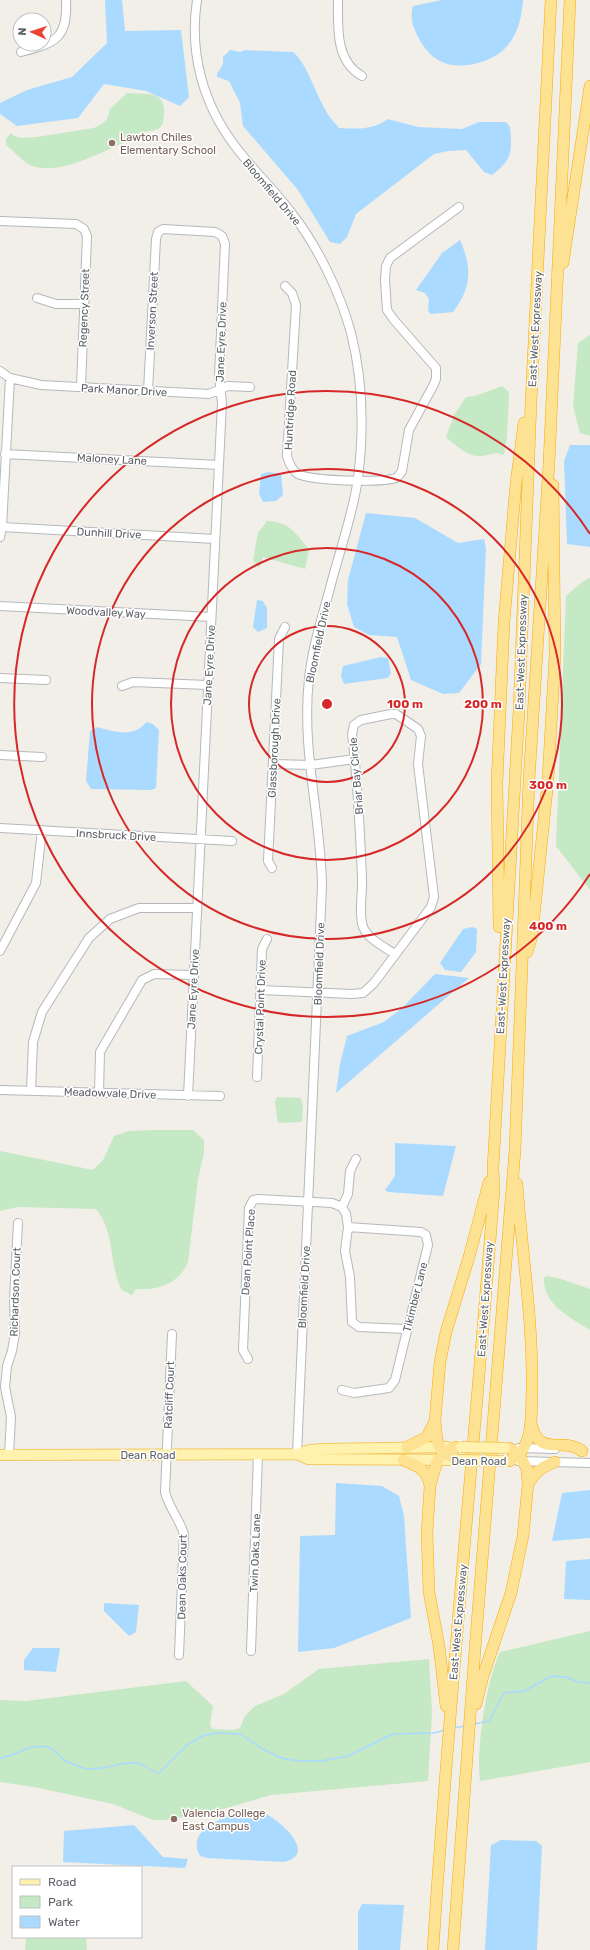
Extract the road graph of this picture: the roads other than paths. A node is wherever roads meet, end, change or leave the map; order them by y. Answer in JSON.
{"nodes":[{"id":1,"x":66,"y":0,"type":"edge"},
{"id":2,"x":197,"y":0,"type":"edge"},
{"id":3,"x":338,"y":0,"type":"edge"},
{"id":4,"x":550,"y":0,"type":"edge"},
{"id":5,"x":570,"y":0,"type":"edge"},
{"id":6,"x":52,"y":42,"type":"edge"},
{"id":7,"x":362,"y":76,"type":"dead end"},
{"id":8,"x":590,"y":86,"type":"edge"},
{"id":9,"x":459,"y":207,"type":"dead end"},
{"id":10,"x":0,"y":221,"type":"edge"},
{"id":11,"x":158,"y":232,"type":"joint"},
{"id":12,"x":558,"y":281,"type":"junction"},
{"id":13,"x":285,"y":286,"type":"dead end"},
{"id":14,"x":37,"y":298,"type":"dead end"},
{"id":15,"x":84,"y":304,"type":"junction"},
{"id":16,"x":0,"y":371,"type":"edge"},
{"id":17,"x":10,"y":378,"type":"junction"},
{"id":18,"x":81,"y":387,"type":"junction"},
{"id":19,"x":250,"y":387,"type":"dead end"},
{"id":20,"x":220,"y":389,"type":"junction"},
{"id":21,"x":148,"y":391,"type":"junction"},
{"id":22,"x":531,"y":402,"type":"junction"},
{"id":23,"x":5,"y":454,"type":"junction"},
{"id":24,"x":549,"y":463,"type":"junction"},
{"id":25,"x":219,"y":465,"type":"junction"},
{"id":26,"x":358,"y":480,"type":"junction"},
{"id":27,"x":2,"y":527,"type":"junction"},
{"id":28,"x":0,"y":537,"type":"edge"},
{"id":29,"x":215,"y":539,"type":"junction"},
{"id":30,"x":0,"y":606,"type":"edge"},
{"id":31,"x":211,"y":618,"type":"junction"},
{"id":32,"x":285,"y":628,"type":"dead end"},
{"id":33,"x":0,"y":678,"type":"edge"},
{"id":34,"x":46,"y":680,"type":"dead end"},
{"id":35,"x":208,"y":685,"type":"junction"},
{"id":36,"x":122,"y":686,"type":"dead end"},
{"id":37,"x":0,"y":755,"type":"edge"},
{"id":38,"x":42,"y":757,"type":"dead end"},
{"id":39,"x":355,"y":759,"type":"junction"},
{"id":40,"x":273,"y":764,"type":"junction"},
{"id":41,"x":311,"y":765,"type":"junction"},
{"id":42,"x":0,"y":828,"type":"edge"},
{"id":43,"x":42,"y":830,"type":"junction"},
{"id":44,"x":200,"y":839,"type":"junction"},
{"id":45,"x":232,"y":841,"type":"dead end"},
{"id":46,"x":272,"y":868,"type":"dead end"},
{"id":47,"x":197,"y":908,"type":"junction"},
{"id":48,"x":267,"y":940,"type":"dead end"},
{"id":49,"x":0,"y":951,"type":"edge"},
{"id":50,"x":395,"y":954,"type":"junction"},
{"id":51,"x":504,"y":960,"type":"junction"},
{"id":52,"x":523,"y":965,"type":"junction"},
{"id":53,"x":194,"y":976,"type":"junction"},
{"id":54,"x":261,"y":990,"type":"junction"},
{"id":55,"x":318,"y":993,"type":"junction"},
{"id":56,"x":257,"y":1077,"type":"dead end"},
{"id":57,"x":0,"y":1090,"type":"edge"},
{"id":58,"x":31,"y":1091,"type":"junction"},
{"id":59,"x":99,"y":1093,"type":"junction"},
{"id":60,"x":188,"y":1096,"type":"junction"},
{"id":61,"x":220,"y":1096,"type":"dead end"},
{"id":62,"x":515,"y":1150,"type":"junction"},
{"id":63,"x":356,"y":1159,"type":"dead end"},
{"id":64,"x":493,"y":1168,"type":"junction"},
{"id":65,"x":308,"y":1201,"type":"junction"},
{"id":66,"x":342,"y":1207,"type":"junction"},
{"id":67,"x":18,"y":1223,"type":"dead end"},
{"id":68,"x":348,"y":1227,"type":"junction"},
{"id":69,"x":407,"y":1329,"type":"junction"},
{"id":70,"x":172,"y":1334,"type":"dead end"},
{"id":71,"x":248,"y":1359,"type":"dead end"},
{"id":72,"x":342,"y":1390,"type":"dead end"},
{"id":73,"x":435,"y":1421,"type":"junction"},
{"id":74,"x":531,"y":1423,"type":"junction"},
{"id":75,"x":407,"y":1447,"type":"junction"},
{"id":76,"x":458,"y":1447,"type":"joint"},
{"id":77,"x":507,"y":1448,"type":"joint"},
{"id":78,"x":586,"y":1451,"type":"edge"},
{"id":79,"x":258,"y":1454,"type":"junction"},
{"id":80,"x":297,"y":1454,"type":"junction"},
{"id":81,"x":440,"y":1454,"type":"junction"},
{"id":82,"x":522,"y":1454,"type":"junction"},
{"id":83,"x":167,"y":1455,"type":"junction"},
{"id":84,"x":5,"y":1456,"type":"edge"},
{"id":85,"x":403,"y":1460,"type":"junction"},
{"id":86,"x":459,"y":1460,"type":"joint"},
{"id":87,"x":507,"y":1461,"type":"joint"},
{"id":88,"x":555,"y":1462,"type":"junction"},
{"id":89,"x":590,"y":1463,"type":"edge"},
{"id":90,"x":528,"y":1484,"type":"junction"},
{"id":91,"x":430,"y":1486,"type":"junction"},
{"id":92,"x":251,"y":1651,"type":"dead end"},
{"id":93,"x":179,"y":1655,"type":"dead end"},
{"id":94,"x":448,"y":1725,"type":"junction"},
{"id":95,"x":469,"y":1735,"type":"junction"},
{"id":96,"x":433,"y":1950,"type":"edge"},
{"id":97,"x":453,"y":1950,"type":"edge"}],
"edges":[{"from":1,"to":6,"type":"street"},
{"from":2,"to":26,"type":"street","name":"Bloomfield Drive"},
{"from":3,"to":7,"type":"street"},
{"from":4,"to":22,"type":"highway","name":"East-West Expressway"},
{"from":5,"to":12,"type":"highway","name":"East-West Expressway"},
{"from":8,"to":12,"type":"highway"},
{"from":9,"to":26,"type":"street"},
{"from":10,"to":15,"type":"street","name":"Regency Street"},
{"from":11,"to":20,"type":"street","name":"Jane Eyre Drive"},
{"from":11,"to":21,"type":"street","name":"Inverson Street"},
{"from":12,"to":24,"type":"highway","name":"East-West Expressway"},
{"from":13,"to":26,"type":"street","name":"Huntridge Road"},
{"from":14,"to":15,"type":"street"},
{"from":15,"to":18,"type":"street","name":"Regency Street"},
{"from":16,"to":17,"type":"street","name":"Park Manor Drive"},
{"from":17,"to":18,"type":"street","name":"Park Manor Drive"},
{"from":17,"to":23,"type":"street"},
{"from":18,"to":21,"type":"street","name":"Park Manor Drive"},
{"from":19,"to":20,"type":"street","name":"Park Manor Drive"},
{"from":20,"to":21,"type":"street","name":"Park Manor Drive"},
{"from":20,"to":25,"type":"street","name":"Jane Eyre Drive"},
{"from":22,"to":51,"type":"highway","name":"East-West Expressway"},
{"from":22,"to":51,"type":"highway"},
{"from":23,"to":25,"type":"street","name":"Maloney Lane"},
{"from":23,"to":27,"type":"street"},
{"from":24,"to":52,"type":"highway","name":"East-West Expressway"},
{"from":24,"to":52,"type":"highway"},
{"from":25,"to":29,"type":"street","name":"Jane Eyre Drive"},
{"from":26,"to":41,"type":"street","name":"Bloomfield Drive"},
{"from":27,"to":28,"type":"street"},
{"from":27,"to":29,"type":"street","name":"Dunhill Drive"},
{"from":29,"to":31,"type":"street","name":"Jane Eyre Drive"},
{"from":30,"to":31,"type":"street","name":"Woodvalley Way"},
{"from":31,"to":35,"type":"street","name":"Jane Eyre Drive"},
{"from":32,"to":40,"type":"street","name":"Glassborough Drive"},
{"from":33,"to":34,"type":"street"},
{"from":35,"to":36,"type":"street"},
{"from":35,"to":44,"type":"street","name":"Jane Eyre Drive"},
{"from":37,"to":38,"type":"street"},
{"from":39,"to":41,"type":"street"},
{"from":39,"to":50,"type":"street","name":"Briar Bay Circle"},
{"from":39,"to":50,"type":"street","name":"Briar Bay Circle"},
{"from":40,"to":41,"type":"street"},
{"from":40,"to":46,"type":"street","name":"Glassborough Drive"},
{"from":41,"to":55,"type":"street","name":"Bloomfield Drive"},
{"from":42,"to":43,"type":"street","name":"Innsbruck Drive"},
{"from":43,"to":44,"type":"street","name":"Innsbruck Drive"},
{"from":43,"to":49,"type":"street"},
{"from":44,"to":45,"type":"street","name":"Innsbruck Drive"},
{"from":44,"to":47,"type":"street","name":"Jane Eyre Drive"},
{"from":47,"to":53,"type":"street","name":"Jane Eyre Drive"},
{"from":47,"to":58,"type":"street"},
{"from":48,"to":54,"type":"street","name":"Crystal Point Drive"},
{"from":50,"to":55,"type":"street","name":"Briar Bay Circle"},
{"from":51,"to":64,"type":"highway","name":"East-West Expressway"},
{"from":52,"to":62,"type":"highway","name":"East-West Expressway"},
{"from":53,"to":59,"type":"street"},
{"from":53,"to":60,"type":"street","name":"Jane Eyre Drive"},
{"from":54,"to":55,"type":"street"},
{"from":54,"to":56,"type":"street","name":"Crystal Point Drive"},
{"from":55,"to":65,"type":"street","name":"Bloomfield Drive"},
{"from":57,"to":58,"type":"street","name":"Meadowvale Drive"},
{"from":58,"to":59,"type":"street","name":"Meadowvale Drive"},
{"from":59,"to":60,"type":"street","name":"Meadowvale Drive"},
{"from":60,"to":61,"type":"street","name":"Meadowvale Drive"},
{"from":62,"to":74,"type":"highway"},
{"from":62,"to":95,"type":"highway","name":"East-West Expressway"},
{"from":63,"to":66,"type":"street"},
{"from":64,"to":73,"type":"highway"},
{"from":64,"to":94,"type":"highway","name":"East-West Expressway"},
{"from":65,"to":66,"type":"street"},
{"from":65,"to":71,"type":"street","name":"Dean Point Place"},
{"from":65,"to":80,"type":"street","name":"Bloomfield Drive"},
{"from":66,"to":68,"type":"street"},
{"from":67,"to":84,"type":"street","name":"Richardson Court"},
{"from":68,"to":69,"type":"street"},
{"from":68,"to":69,"type":"street","name":"Tikimber Lane"},
{"from":69,"to":72,"type":"street","name":"Tikimber Lane"},
{"from":70,"to":83,"type":"street","name":"Ratcliff Court"},
{"from":73,"to":75,"type":"highway"},
{"from":73,"to":81,"type":"highway"},
{"from":74,"to":78,"type":"highway"},
{"from":74,"to":82,"type":"highway"},
{"from":75,"to":80,"type":"main road","name":"Dean Road"},
{"from":75,"to":81,"type":"main road","name":"Dean Road"},
{"from":76,"to":77,"type":"main road","name":"Dean Road","bridge":true},
{"from":76,"to":81,"type":"highway"},
{"from":77,"to":82,"type":"highway"},
{"from":78,"to":82,"type":"street"},
{"from":79,"to":80,"type":"main road","name":"Dean Road"},
{"from":79,"to":83,"type":"main road","name":"Dean Road"},
{"from":79,"to":92,"type":"street","name":"Twin Oaks Lane"},
{"from":80,"to":85,"type":"main road","name":"Dean Road"},
{"from":81,"to":85,"type":"main road","name":"Dean Road"},
{"from":81,"to":86,"type":"highway"},
{"from":81,"to":91,"type":"highway"},
{"from":82,"to":87,"type":"highway"},
{"from":82,"to":88,"type":"street"},
{"from":82,"to":90,"type":"highway"},
{"from":83,"to":84,"type":"main road","name":"Dean Road"},
{"from":83,"to":93,"type":"street","name":"Dean Oaks Court"},
{"from":85,"to":91,"type":"highway"},
{"from":86,"to":87,"type":"main road","name":"Dean Road","bridge":true},
{"from":88,"to":89,"type":"street"},
{"from":88,"to":90,"type":"highway"},
{"from":90,"to":95,"type":"highway"},
{"from":91,"to":94,"type":"highway"},
{"from":94,"to":96,"type":"highway","name":"East-West Expressway"},
{"from":95,"to":97,"type":"highway","name":"East-West Expressway"}]}
